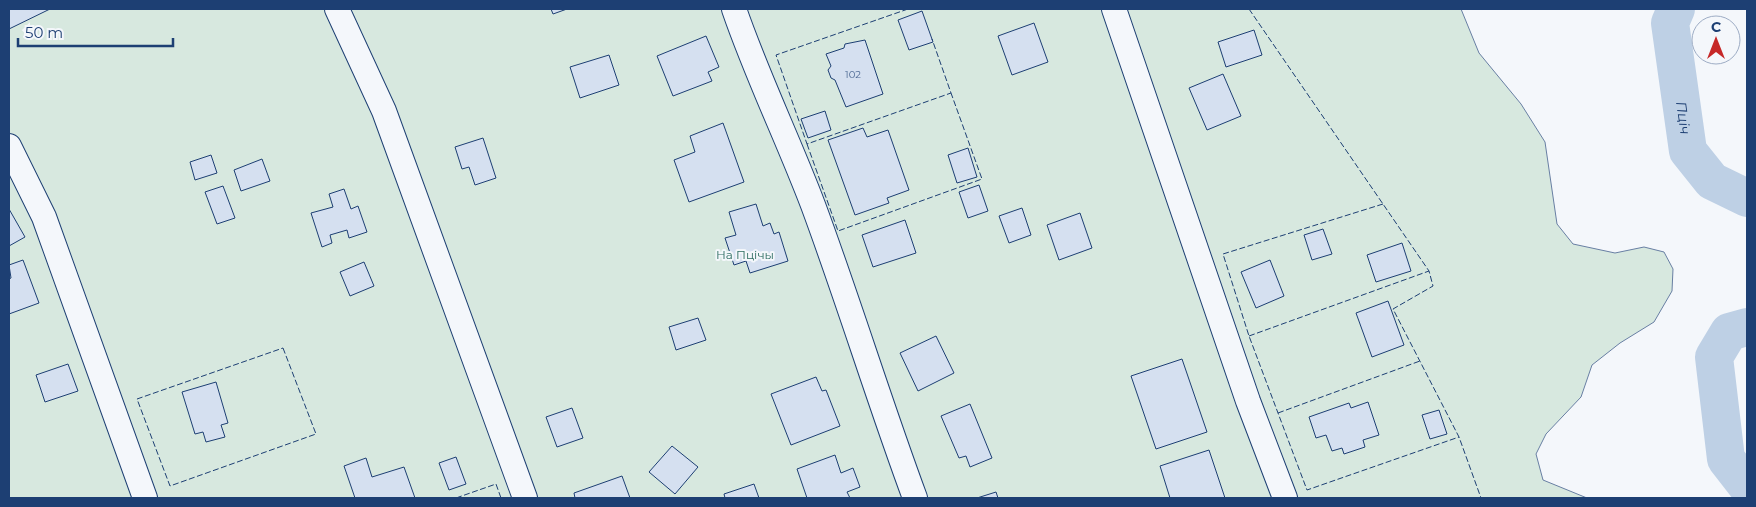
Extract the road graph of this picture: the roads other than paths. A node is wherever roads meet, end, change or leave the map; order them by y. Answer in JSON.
{"nodes":[{"id":1,"x":337,"y":9,"type":"edge"},
{"id":2,"x":734,"y":9,"type":"edge"},
{"id":3,"x":1114,"y":9,"type":"edge"},
{"id":4,"x":9,"y":146,"type":"edge"},
{"id":5,"x":145,"y":498,"type":"edge"},
{"id":6,"x":525,"y":498,"type":"edge"},
{"id":7,"x":915,"y":498,"type":"edge"},
{"id":8,"x":1285,"y":498,"type":"edge"}],
"edges":[{"from":1,"to":6,"type":"lane"},
{"from":2,"to":7,"type":"lane"},
{"from":3,"to":8,"type":"lane"},
{"from":4,"to":5,"type":"lane"}]}
